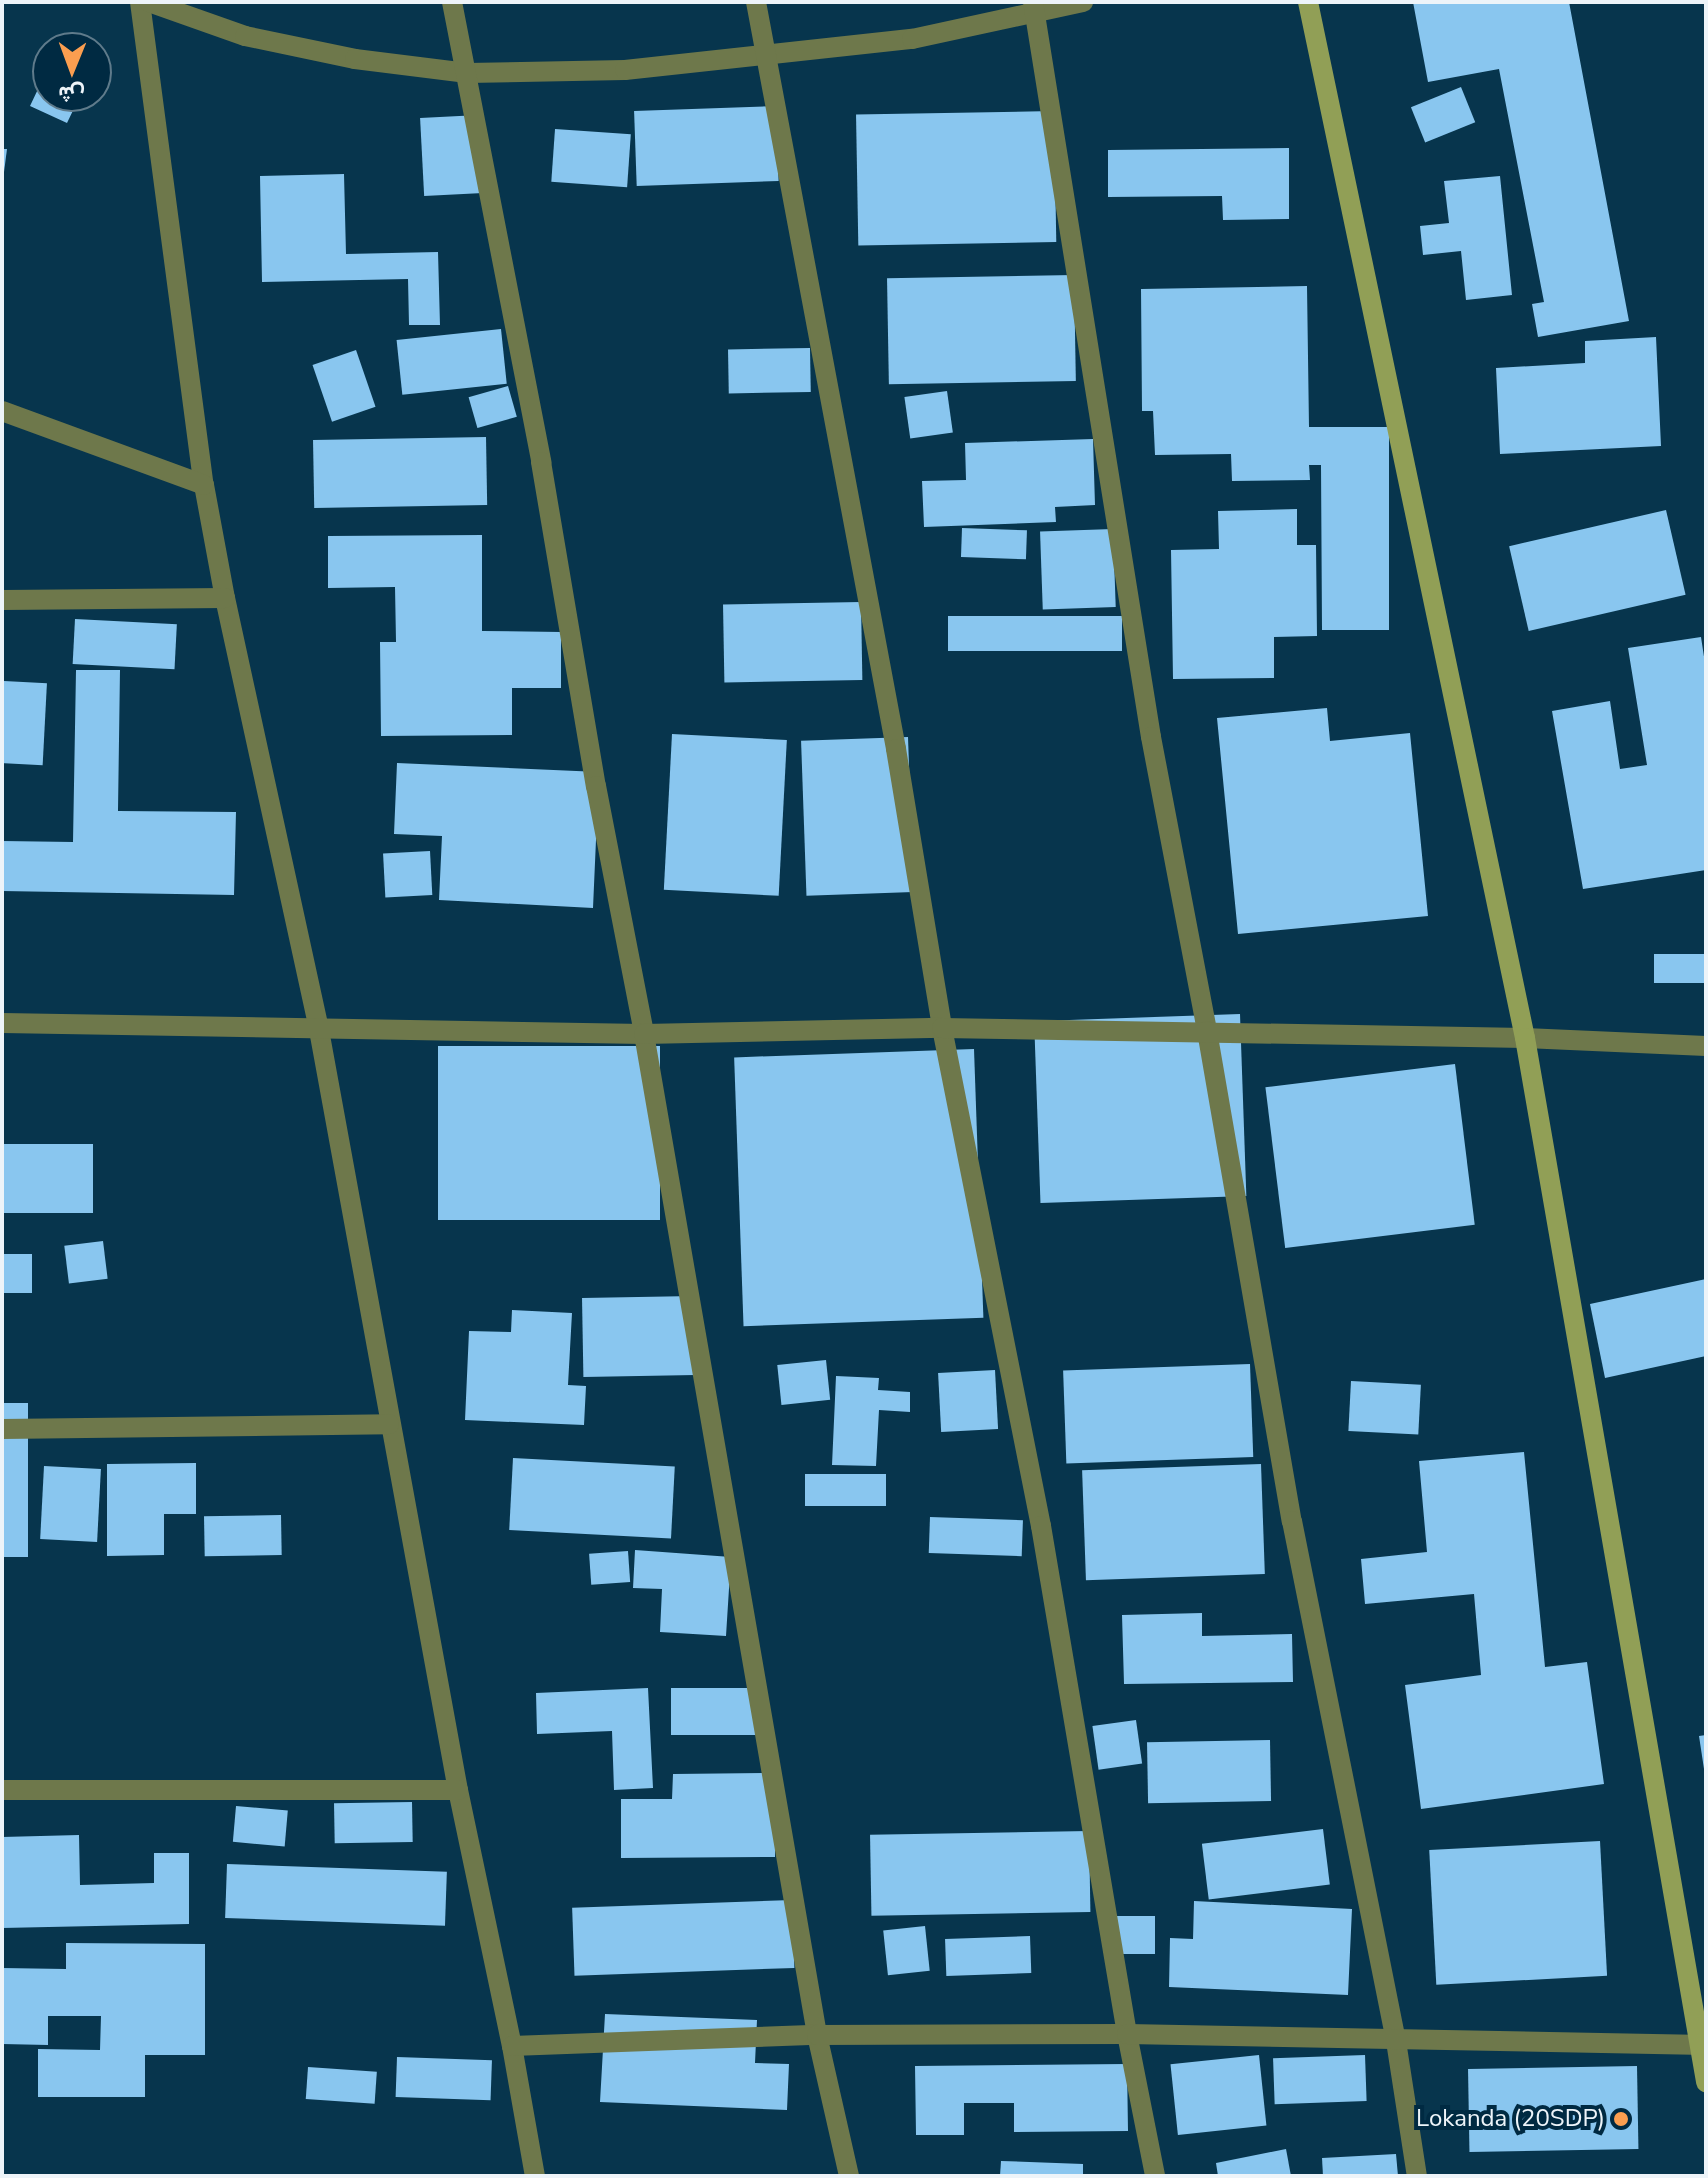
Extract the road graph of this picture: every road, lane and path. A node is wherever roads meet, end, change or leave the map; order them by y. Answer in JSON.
{"nodes":[{"id":1,"x":140,"y":2,"type":"edge"},
{"id":2,"x":149,"y":2,"type":"edge"},
{"id":3,"x":452,"y":2,"type":"edge"},
{"id":4,"x":756,"y":2,"type":"edge"},
{"id":5,"x":1083,"y":2,"type":"edge"},
{"id":6,"x":1308,"y":2,"type":"edge"},
{"id":7,"x":1034,"y":7,"type":"edge"},
{"id":8,"x":767,"y":55,"type":"junction"},
{"id":9,"x":467,"y":73,"type":"junction"},
{"id":10,"x":2,"y":411,"type":"edge"},
{"id":11,"x":204,"y":485,"type":"junction"},
{"id":12,"x":225,"y":598,"type":"junction"},
{"id":13,"x":2,"y":600,"type":"edge"},
{"id":14,"x":2,"y":1023,"type":"edge"},
{"id":15,"x":942,"y":1028,"type":"junction"},
{"id":16,"x":319,"y":1030,"type":"junction"},
{"id":17,"x":1207,"y":1031,"type":"junction"},
{"id":18,"x":644,"y":1034,"type":"junction"},
{"id":19,"x":1525,"y":1038,"type":"junction"},
{"id":20,"x":1706,"y":1046,"type":"edge"},
{"id":21,"x":389,"y":1424,"type":"junction"},
{"id":22,"x":2,"y":1429,"type":"edge"},
{"id":23,"x":2,"y":1790,"type":"edge"},
{"id":24,"x":458,"y":1790,"type":"junction"},
{"id":25,"x":1127,"y":2034,"type":"junction"},
{"id":26,"x":817,"y":2035,"type":"junction"},
{"id":27,"x":1396,"y":2041,"type":"junction"},
{"id":28,"x":1703,"y":2045,"type":"edge"},
{"id":29,"x":512,"y":2046,"type":"junction"},
{"id":30,"x":1706,"y":2082,"type":"edge"},
{"id":31,"x":535,"y":2176,"type":"edge"},
{"id":32,"x":849,"y":2176,"type":"edge"},
{"id":33,"x":1155,"y":2176,"type":"edge"},
{"id":34,"x":1417,"y":2176,"type":"edge"}],
"edges":[{"from":1,"to":11,"type":"street"},
{"from":2,"to":9,"type":"street"},
{"from":3,"to":9,"type":"street"},
{"from":4,"to":8,"type":"street"},
{"from":5,"to":7,"type":"street"},
{"from":6,"to":19,"type":"main road"},
{"from":7,"to":8,"type":"street"},
{"from":7,"to":17,"type":"street"},
{"from":8,"to":9,"type":"street"},
{"from":8,"to":15,"type":"street"},
{"from":9,"to":18,"type":"street"},
{"from":10,"to":11,"type":"street"},
{"from":11,"to":12,"type":"street"},
{"from":12,"to":13,"type":"street"},
{"from":12,"to":16,"type":"street"},
{"from":14,"to":16,"type":"street"},
{"from":15,"to":17,"type":"street"},
{"from":15,"to":18,"type":"street"},
{"from":15,"to":25,"type":"street"},
{"from":16,"to":18,"type":"street"},
{"from":16,"to":21,"type":"street"},
{"from":17,"to":19,"type":"street"},
{"from":17,"to":27,"type":"street"},
{"from":18,"to":26,"type":"street"},
{"from":19,"to":20,"type":"street"},
{"from":19,"to":28,"type":"main road"},
{"from":21,"to":22,"type":"street"},
{"from":21,"to":24,"type":"street"},
{"from":23,"to":24,"type":"street"},
{"from":24,"to":29,"type":"street"},
{"from":25,"to":26,"type":"street"},
{"from":25,"to":27,"type":"street"},
{"from":25,"to":33,"type":"street"},
{"from":26,"to":29,"type":"street"},
{"from":26,"to":32,"type":"street"},
{"from":27,"to":28,"type":"street"},
{"from":27,"to":34,"type":"street"},
{"from":28,"to":30,"type":"main road"},
{"from":29,"to":31,"type":"street"}]}
